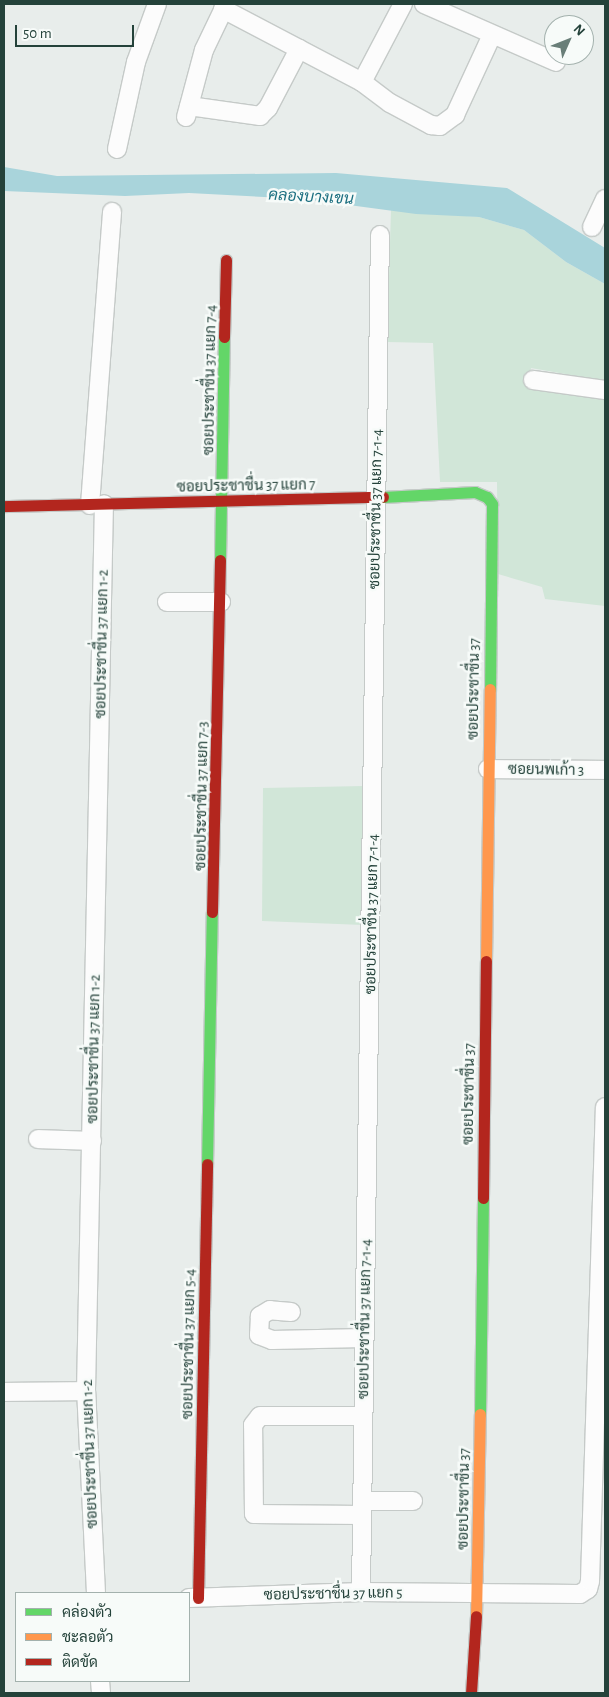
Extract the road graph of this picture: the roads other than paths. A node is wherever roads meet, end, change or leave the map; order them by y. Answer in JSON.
{"nodes":[{"id":1,"x":157,"y":4,"type":"edge"},
{"id":2,"x":403,"y":4,"type":"edge"},
{"id":3,"x":424,"y":4,"type":"edge"},
{"id":4,"x":225,"y":6,"type":"edge"},
{"id":5,"x":492,"y":35,"type":"junction"},
{"id":6,"x":300,"y":49,"type":"junction"},
{"id":7,"x":544,"y":57,"type":"edge"},
{"id":8,"x":362,"y":82,"type":"junction"},
{"id":9,"x":117,"y":149,"type":"dead end"},
{"id":10,"x":605,"y":199,"type":"edge"},
{"id":11,"x":112,"y":212,"type":"dead end"},
{"id":12,"x":592,"y":227,"type":"dead end"},
{"id":13,"x":380,"y":236,"type":"dead end"},
{"id":14,"x":226,"y":260,"type":"dead end"},
{"id":15,"x":533,"y":380,"type":"dead end"},
{"id":16,"x":605,"y":390,"type":"edge"},
{"id":17,"x":376,"y":497,"type":"junction"},
{"id":18,"x":487,"y":497,"type":"joint"},
{"id":19,"x":223,"y":501,"type":"junction"},
{"id":20,"x":97,"y":505,"type":"junction"},
{"id":21,"x":4,"y":506,"type":"edge"},
{"id":22,"x":167,"y":602,"type":"dead end"},
{"id":23,"x":221,"y":602,"type":"junction"},
{"id":24,"x":488,"y":769,"type":"junction"},
{"id":25,"x":605,"y":770,"type":"edge"},
{"id":26,"x":210,"y":1090,"type":"joint"},
{"id":27,"x":605,"y":1107,"type":"edge"},
{"id":28,"x":38,"y":1139,"type":"dead end"},
{"id":29,"x":92,"y":1141,"type":"junction"},
{"id":30,"x":291,"y":1312,"type":"dead end"},
{"id":31,"x":364,"y":1338,"type":"junction"},
{"id":32,"x":86,"y":1391,"type":"junction"},
{"id":33,"x":4,"y":1392,"type":"edge"},
{"id":34,"x":364,"y":1416,"type":"junction"},
{"id":35,"x":413,"y":1501,"type":"dead end"},
{"id":36,"x":362,"y":1508,"type":"junction"},
{"id":37,"x":96,"y":1592,"type":"edge"},
{"id":38,"x":361,"y":1592,"type":"junction"},
{"id":39,"x":478,"y":1593,"type":"junction"},
{"id":40,"x":193,"y":1598,"type":"edge"},
{"id":41,"x":471,"y":1693,"type":"edge"}],
"edges":[{"from":1,"to":9,"type":"street"},
{"from":2,"to":8,"type":"street"},
{"from":3,"to":5,"type":"street"},
{"from":4,"to":6,"type":"street"},
{"from":4,"to":6,"type":"street"},
{"from":5,"to":7,"type":"street"},
{"from":5,"to":8,"type":"street"},
{"from":6,"to":8,"type":"street"},
{"from":10,"to":12,"type":"street"},
{"from":11,"to":20,"type":"street","name":"ซอยประชาชื่น 37 แยก 1-2"},
{"from":13,"to":17,"type":"street","name":"ซอยประชาชื่น 37 แยก 7-1-4"},
{"from":14,"to":19,"type":"street","name":"ซอยประชาชื่น 37 แยก 7-4"},
{"from":15,"to":16,"type":"street"},
{"from":17,"to":18,"type":"street","name":"ซอยประชาชื่น 37 แยก 7"},
{"from":17,"to":19,"type":"street","name":"ซอยประชาชื่น 37 แยก 7"},
{"from":17,"to":31,"type":"street","name":"ซอยประชาชื่น 37 แยก 7-1-4"},
{"from":18,"to":24,"type":"street","name":"ซอยประชาชื่น 37"},
{"from":19,"to":20,"type":"street","name":"ซอยประชาชื่น 37 แยก 7"},
{"from":19,"to":23,"type":"street","name":"ซอยประชาชื่น 37 แยก 7-3"},
{"from":20,"to":21,"type":"street","name":"ซอยประชาชื่น 37 แยก 7"},
{"from":20,"to":29,"type":"street","name":"ซอยประชาชื่น 37 แยก 1-2"},
{"from":22,"to":23,"type":"street"},
{"from":23,"to":26,"type":"street","name":"ซอยประชาชื่น 37 แยก 7-3"},
{"from":24,"to":25,"type":"street","name":"ซอยนพเก้า 3"},
{"from":24,"to":39,"type":"street","name":"ซอยประชาชื่น 37"},
{"from":26,"to":40,"type":"street","name":"ซอยประชาชื่น 37 แยก 5-4"},
{"from":27,"to":39,"type":"street","name":"ซอยประชาชื่น 37 แยก 5"},
{"from":28,"to":29,"type":"street"},
{"from":29,"to":32,"type":"street","name":"ซอยประชาชื่น 37 แยก 1-2"},
{"from":30,"to":31,"type":"street"},
{"from":31,"to":34,"type":"street","name":"ซอยประชาชื่น 37 แยก 7-1-4"},
{"from":32,"to":33,"type":"street"},
{"from":32,"to":37,"type":"street","name":"ซอยประชาชื่น 37 แยก 1-2"},
{"from":34,"to":36,"type":"street","name":"ซอยประชาชื่น 37 แยก 7-1-4"},
{"from":34,"to":36,"type":"street"},
{"from":35,"to":36,"type":"street"},
{"from":36,"to":38,"type":"street","name":"ซอยประชาชื่น 37 แยก 7-1-4"},
{"from":38,"to":39,"type":"street","name":"ซอยประชาชื่น 37 แยก 5"},
{"from":38,"to":40,"type":"street","name":"ซอยประชาชื่น 37 แยก 5"},
{"from":39,"to":41,"type":"street","name":"ซอยประชาชื่น 37"}]}
